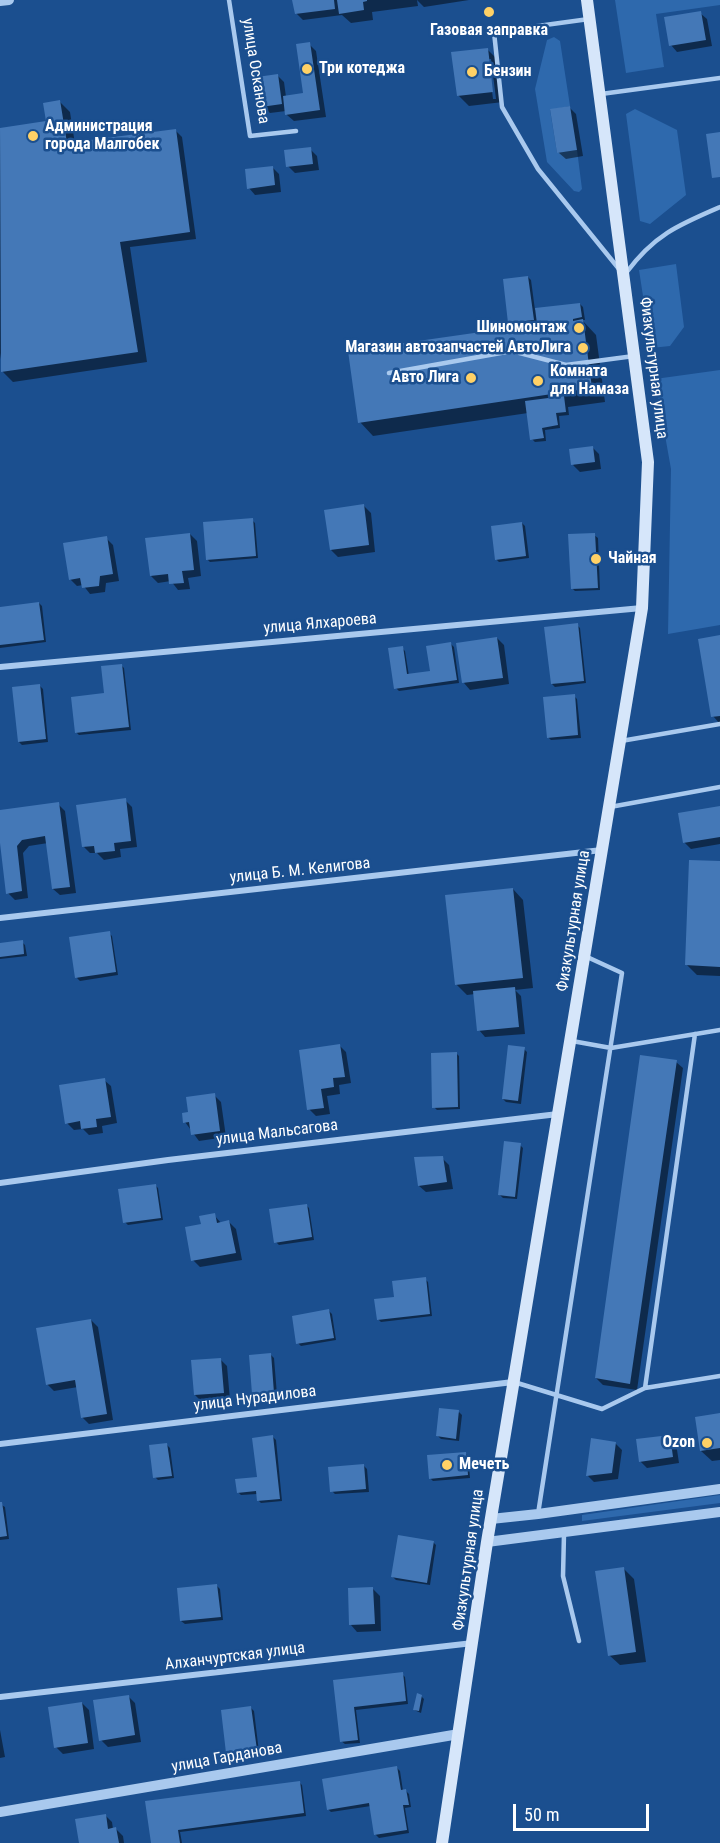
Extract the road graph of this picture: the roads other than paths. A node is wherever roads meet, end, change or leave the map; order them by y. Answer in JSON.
{"nodes":[{"id":1,"x":9,"y":0,"type":"edge"},
{"id":2,"x":229,"y":0,"type":"edge"},
{"id":3,"x":587,"y":0,"type":"edge"},
{"id":4,"x":0,"y":1,"type":"edge"},
{"id":5,"x":590,"y":19,"type":"junction"},
{"id":6,"x":720,"y":78,"type":"edge"},
{"id":7,"x":600,"y":94,"type":"junction"},
{"id":8,"x":297,"y":131,"type":"dead end"},
{"id":9,"x":720,"y":207,"type":"edge"},
{"id":10,"x":624,"y":276,"type":"junction"},
{"id":11,"x":635,"y":356,"type":"junction"},
{"id":12,"x":389,"y":373,"type":"dead end"},
{"id":13,"x":642,"y":608,"type":"junction"},
{"id":14,"x":0,"y":667,"type":"edge"},
{"id":15,"x":720,"y":724,"type":"edge"},
{"id":16,"x":621,"y":741,"type":"junction"},
{"id":17,"x":720,"y":787,"type":"edge"},
{"id":18,"x":610,"y":807,"type":"junction"},
{"id":19,"x":603,"y":850,"type":"junction"},
{"id":20,"x":0,"y":918,"type":"edge"},
{"id":21,"x":585,"y":956,"type":"junction"},
{"id":22,"x":720,"y":1030,"type":"edge"},
{"id":23,"x":695,"y":1034,"type":"junction"},
{"id":24,"x":571,"y":1040,"type":"junction"},
{"id":25,"x":611,"y":1048,"type":"junction"},
{"id":26,"x":558,"y":1114,"type":"junction"},
{"id":27,"x":0,"y":1183,"type":"edge"},
{"id":28,"x":720,"y":1376,"type":"edge"},
{"id":29,"x":514,"y":1382,"type":"junction"},
{"id":30,"x":645,"y":1388,"type":"junction"},
{"id":31,"x":557,"y":1395,"type":"junction"},
{"id":32,"x":0,"y":1444,"type":"edge"},
{"id":33,"x":720,"y":1489,"type":"edge"},
{"id":34,"x":720,"y":1512,"type":"edge"},
{"id":35,"x":537,"y":1514,"type":"junction"},
{"id":36,"x":491,"y":1519,"type":"junction"},
{"id":37,"x":564,"y":1534,"type":"junction"},
{"id":38,"x":487,"y":1542,"type":"junction"},
{"id":39,"x":579,"y":1641,"type":"dead end"},
{"id":40,"x":473,"y":1643,"type":"junction"},
{"id":41,"x":0,"y":1697,"type":"edge"},
{"id":42,"x":459,"y":1734,"type":"junction"},
{"id":43,"x":0,"y":1812,"type":"edge"},
{"id":44,"x":442,"y":1843,"type":"edge"}],
"edges":[{"from":1,"to":4,"type":"street"},
{"from":2,"to":8,"type":"lane","name":"улица Осканова"},
{"from":3,"to":5,"type":"main road","name":"Физкультурная улица"},
{"from":5,"to":7,"type":"main road","name":"Физкультурная улица"},
{"from":5,"to":10,"type":"lane"},
{"from":6,"to":7,"type":"lane"},
{"from":7,"to":10,"type":"main road","name":"Физкультурная улица"},
{"from":9,"to":10,"type":"lane"},
{"from":10,"to":11,"type":"main road","name":"Физкультурная улица"},
{"from":11,"to":12,"type":"lane"},
{"from":11,"to":13,"type":"main road","name":"Физкультурная улица"},
{"from":13,"to":14,"type":"street","name":"улица Ялхароева"},
{"from":13,"to":16,"type":"main road","name":"Физкультурная улица"},
{"from":15,"to":16,"type":"lane"},
{"from":16,"to":18,"type":"main road","name":"Физкультурная улица"},
{"from":17,"to":18,"type":"lane"},
{"from":18,"to":19,"type":"main road","name":"Физкультурная улица"},
{"from":19,"to":20,"type":"street","name":"улица Б. М. Келигова"},
{"from":19,"to":21,"type":"main road","name":"Физкультурная улица"},
{"from":21,"to":24,"type":"main road","name":"Физкультурная улица"},
{"from":21,"to":25,"type":"lane"},
{"from":22,"to":23,"type":"lane"},
{"from":23,"to":25,"type":"lane"},
{"from":23,"to":30,"type":"lane"},
{"from":24,"to":25,"type":"lane"},
{"from":24,"to":26,"type":"main road","name":"Физкультурная улица"},
{"from":25,"to":31,"type":"lane"},
{"from":26,"to":27,"type":"street","name":"улица Мальсагова"},
{"from":26,"to":29,"type":"main road","name":"Физкультурная улица"},
{"from":28,"to":30,"type":"lane"},
{"from":29,"to":31,"type":"lane"},
{"from":29,"to":32,"type":"street","name":"улица Нурадилова"},
{"from":29,"to":36,"type":"main road","name":"Физкультурная улица"},
{"from":30,"to":31,"type":"lane"},
{"from":31,"to":35,"type":"lane"},
{"from":33,"to":35,"type":"street"},
{"from":34,"to":37,"type":"street"},
{"from":35,"to":36,"type":"street"},
{"from":36,"to":38,"type":"main road","name":"Физкультурная улица"},
{"from":37,"to":38,"type":"street"},
{"from":37,"to":39,"type":"lane"},
{"from":38,"to":40,"type":"main road","name":"Физкультурная улица"},
{"from":40,"to":41,"type":"street","name":"Алханчуртская улица"},
{"from":40,"to":42,"type":"main road","name":"Физкультурная улица"},
{"from":42,"to":43,"type":"street","name":"улица Гарданова"},
{"from":42,"to":44,"type":"main road","name":"Физкультурная улица"}]}
